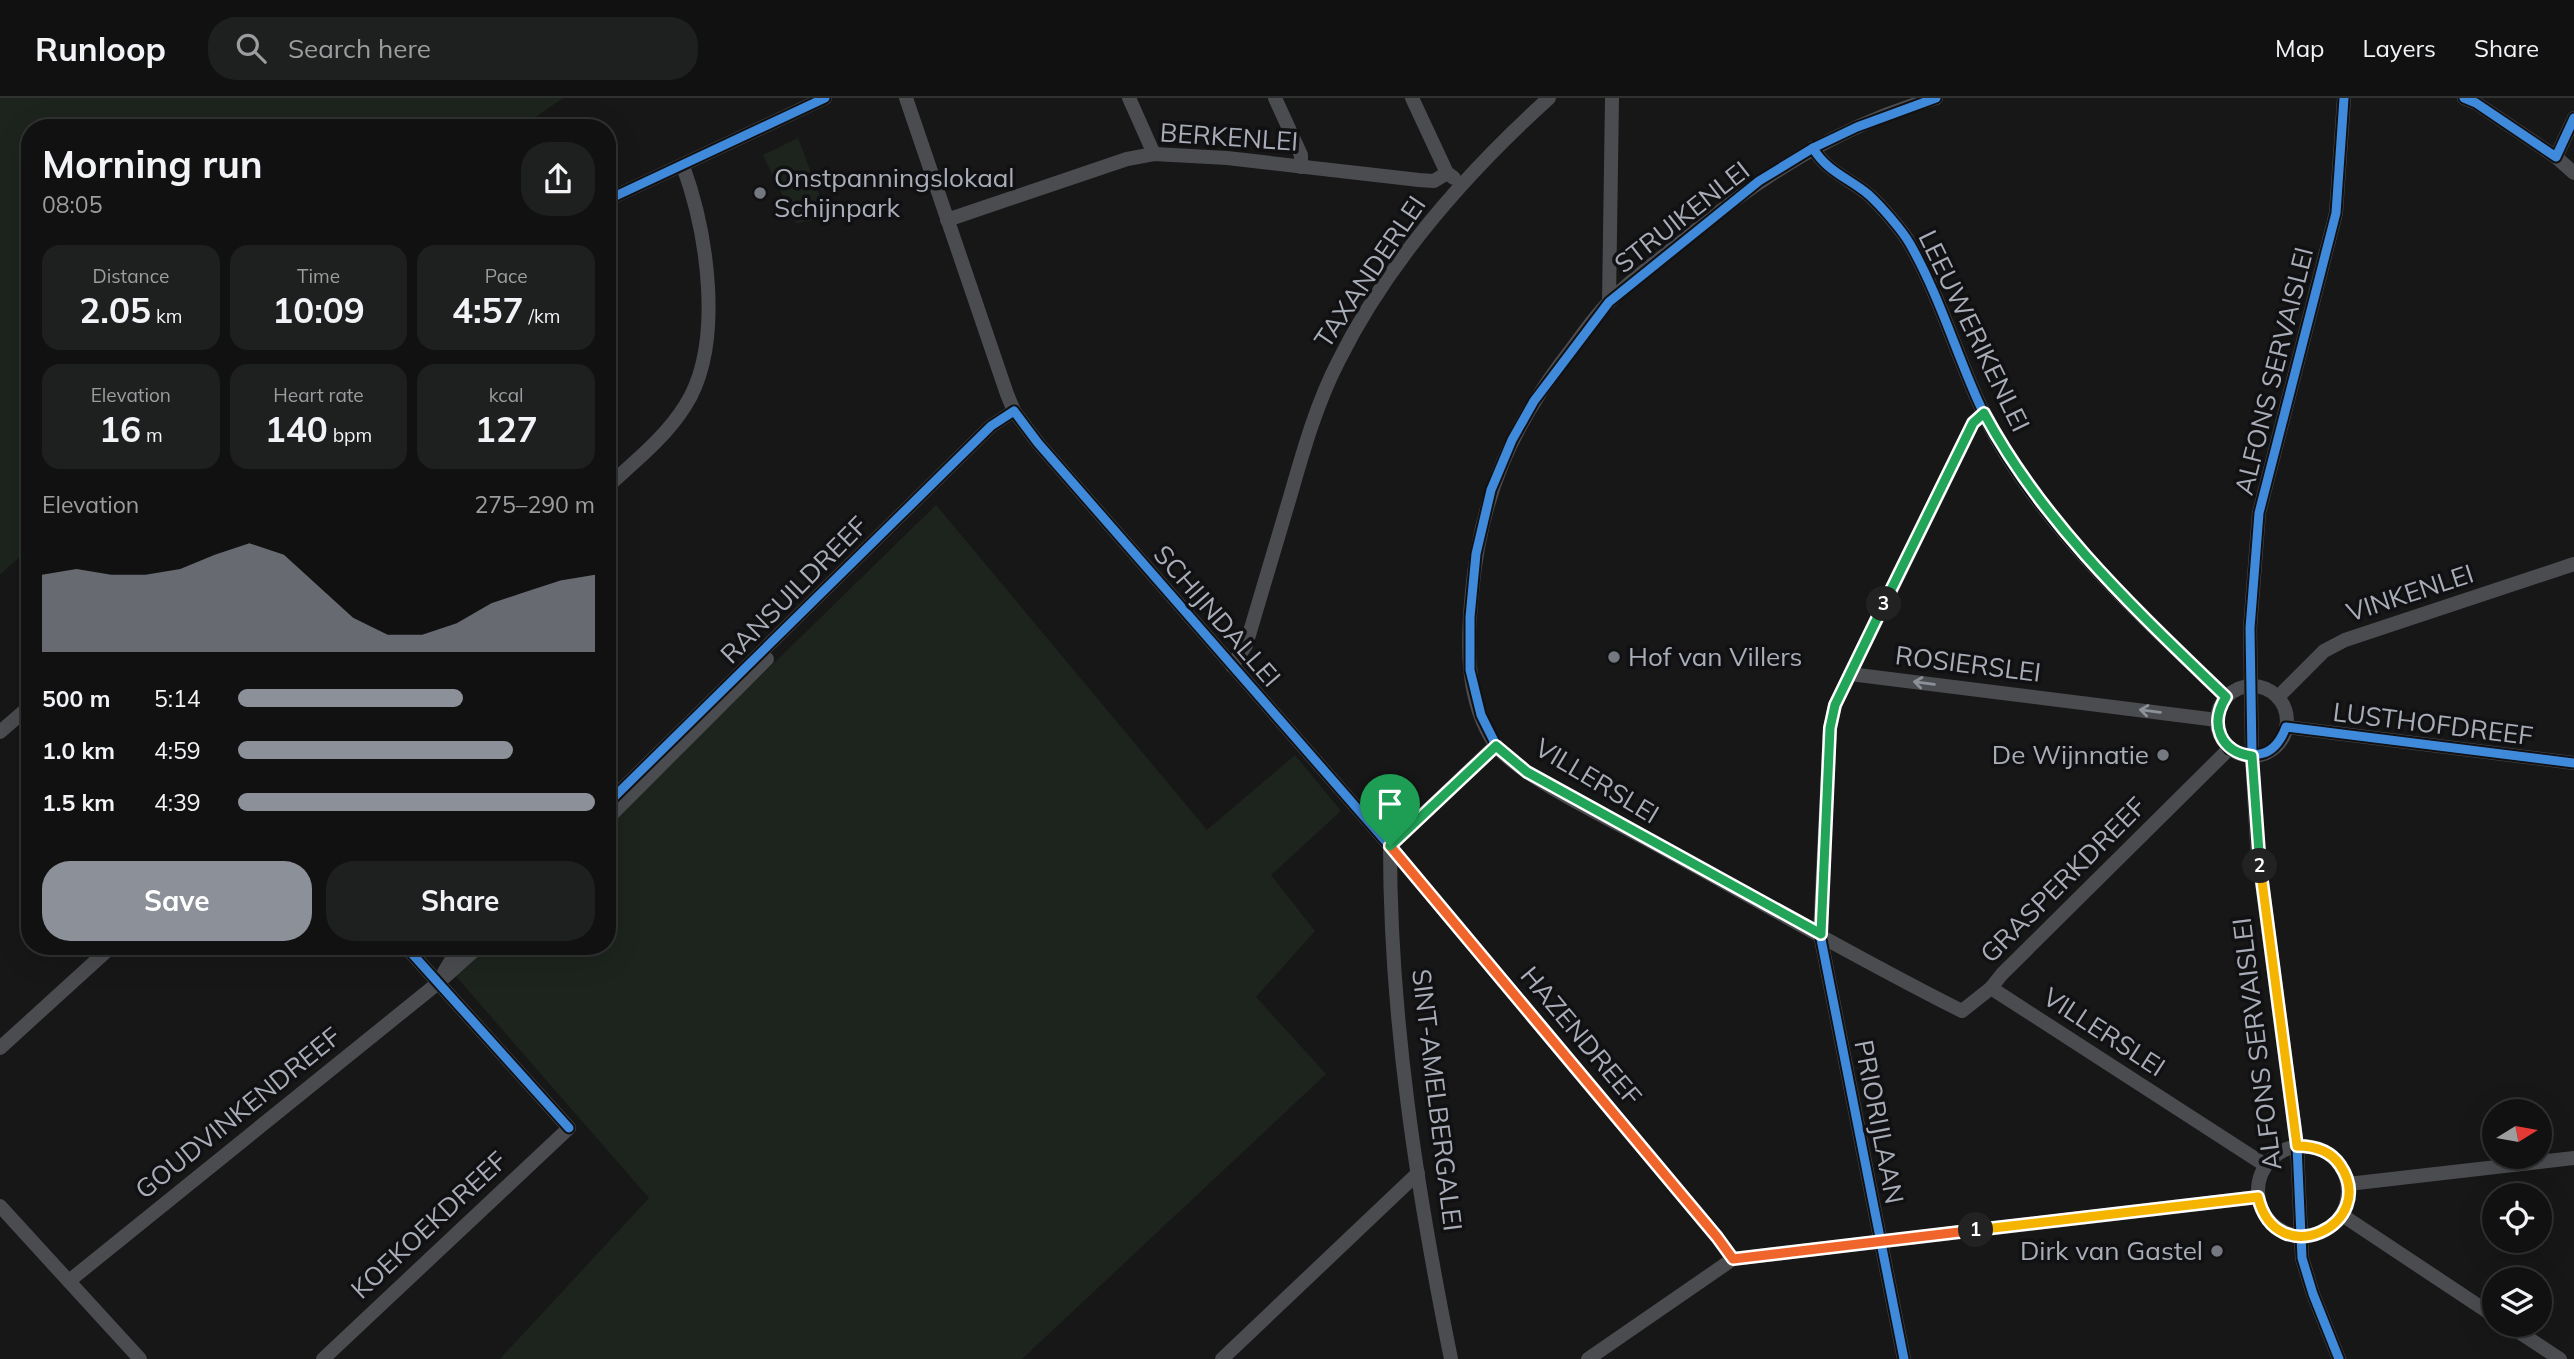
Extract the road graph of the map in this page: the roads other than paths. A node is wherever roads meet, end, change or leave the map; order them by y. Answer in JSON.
{"nodes":[{"id":1,"x":825,"y":98,"type":"edge"},
{"id":2,"x":906,"y":98,"type":"edge"},
{"id":3,"x":1129,"y":98,"type":"edge"},
{"id":4,"x":1275,"y":98,"type":"edge"},
{"id":5,"x":1412,"y":98,"type":"edge"},
{"id":6,"x":1549,"y":98,"type":"edge"},
{"id":7,"x":1612,"y":98,"type":"edge"},
{"id":8,"x":1936,"y":98,"type":"edge"},
{"id":9,"x":2344,"y":98,"type":"edge"},
{"id":10,"x":2464,"y":98,"type":"edge"},
{"id":11,"x":2574,"y":118,"type":"edge"},
{"id":12,"x":1813,"y":148,"type":"junction"},
{"id":13,"x":1154,"y":154,"type":"junction"},
{"id":14,"x":2556,"y":157,"type":"junction"},
{"id":15,"x":683,"y":166,"type":"junction"},
{"id":16,"x":1301,"y":167,"type":"junction"},
{"id":17,"x":1447,"y":173,"type":"junction"},
{"id":18,"x":2574,"y":173,"type":"edge"},
{"id":19,"x":1434,"y":181,"type":"junction"},
{"id":20,"x":1460,"y":184,"type":"junction"},
{"id":21,"x":616,"y":196,"type":"edge"},
{"id":22,"x":1450,"y":197,"type":"junction"},
{"id":23,"x":947,"y":220,"type":"junction"},
{"id":24,"x":1609,"y":302,"type":"junction"},
{"id":25,"x":1984,"y":413,"type":"junction"},
{"id":26,"x":1009,"y":415,"type":"junction"},
{"id":27,"x":616,"y":479,"type":"edge"},
{"id":28,"x":2574,"y":564,"type":"edge"},
{"id":29,"x":1232,"y":666,"type":"junction"},
{"id":30,"x":1850,"y":674,"type":"junction"},
{"id":31,"x":2251,"y":686,"type":"junction"},
{"id":32,"x":2226,"y":697,"type":"junction"},
{"id":33,"x":2278,"y":697,"type":"junction"},
{"id":34,"x":21,"y":714,"type":"edge"},
{"id":35,"x":2217,"y":720,"type":"junction"},
{"id":36,"x":2286,"y":727,"type":"junction"},
{"id":37,"x":0,"y":732,"type":"edge"},
{"id":38,"x":1496,"y":746,"type":"junction"},
{"id":39,"x":2229,"y":748,"type":"junction"},
{"id":40,"x":2252,"y":756,"type":"junction"},
{"id":41,"x":2574,"y":763,"type":"edge"},
{"id":42,"x":616,"y":795,"type":"edge"},
{"id":43,"x":616,"y":810,"type":"edge"},
{"id":44,"x":1390,"y":846,"type":"junction"},
{"id":45,"x":1821,"y":934,"type":"junction"},
{"id":46,"x":102,"y":955,"type":"edge"},
{"id":47,"x":413,"y":955,"type":"edge"},
{"id":48,"x":455,"y":955,"type":"edge"},
{"id":49,"x":469,"y":955,"type":"edge"},
{"id":50,"x":438,"y":983,"type":"junction"},
{"id":51,"x":1992,"y":988,"type":"junction"},
{"id":52,"x":0,"y":1048,"type":"edge"},
{"id":53,"x":2297,"y":1146,"type":"junction"},
{"id":54,"x":2574,"y":1158,"type":"edge"},
{"id":55,"x":2265,"y":1165,"type":"junction"},
{"id":56,"x":1418,"y":1173,"type":"junction"},
{"id":57,"x":2348,"y":1184,"type":"junction"},
{"id":58,"x":2258,"y":1197,"type":"junction"},
{"id":59,"x":0,"y":1206,"type":"edge"},
{"id":60,"x":2342,"y":1216,"type":"junction"},
{"id":61,"x":2301,"y":1236,"type":"junction"},
{"id":62,"x":1881,"y":1242,"type":"junction"},
{"id":63,"x":1733,"y":1259,"type":"junction"},
{"id":64,"x":69,"y":1281,"type":"junction"},
{"id":65,"x":2482,"y":1308,"type":"edge"},
{"id":66,"x":2526,"y":1337,"type":"edge"},
{"id":67,"x":140,"y":1359,"type":"edge"},
{"id":68,"x":323,"y":1359,"type":"edge"},
{"id":69,"x":1222,"y":1359,"type":"edge"},
{"id":70,"x":1451,"y":1359,"type":"edge"},
{"id":71,"x":1587,"y":1359,"type":"edge"},
{"id":72,"x":1904,"y":1359,"type":"edge"},
{"id":73,"x":2339,"y":1359,"type":"edge"},
{"id":74,"x":2560,"y":1359,"type":"edge"}],
"edges":[{"from":1,"to":15,"type":"street"},
{"from":2,"to":23,"type":"street","name":"SCHIJNDALLEI"},
{"from":3,"to":13,"type":"street"},
{"from":4,"to":16,"type":"street"},
{"from":5,"to":17,"type":"street"},
{"from":6,"to":20,"type":"street","name":"TAXANDERLEI"},
{"from":7,"to":24,"type":"street"},
{"from":8,"to":12,"type":"street","name":"STRUIKENLEI"},
{"from":9,"to":31,"type":"street","name":"ALFONS SERVAISLEI"},
{"from":10,"to":14,"type":"street"},
{"from":11,"to":14,"type":"street"},
{"from":12,"to":24,"type":"street","name":"STRUIKENLEI"},
{"from":12,"to":25,"type":"street","name":"LEEUWERIKENLEI"},
{"from":13,"to":16,"type":"street","name":"BERKENLEI"},
{"from":13,"to":23,"type":"street","name":"BERKENLEI"},
{"from":14,"to":18,"type":"street"},
{"from":15,"to":21,"type":"street"},
{"from":15,"to":27,"type":"street"},
{"from":16,"to":19,"type":"street","name":"BERKENLEI"},
{"from":17,"to":19,"type":"street"},
{"from":17,"to":20,"type":"street"},
{"from":19,"to":22,"type":"street"},
{"from":20,"to":22,"type":"street","name":"TAXANDERLEI"},
{"from":22,"to":29,"type":"street","name":"TAXANDERLEI"},
{"from":23,"to":26,"type":"street","name":"SCHIJNDALLEI"},
{"from":24,"to":38,"type":"street","name":"VILLERSLEI"},
{"from":25,"to":30,"type":"street"},
{"from":25,"to":32,"type":"street","name":"LEEUWERIKENLEI"},
{"from":26,"to":29,"type":"street","name":"SCHIJNDALLEI"},
{"from":26,"to":42,"type":"street","name":"RANSUILDREEF"},
{"from":26,"to":43,"type":"street","name":"RANSUILDREEF"},
{"from":28,"to":33,"type":"street","name":"VINKENLEI"},
{"from":29,"to":44,"type":"street","name":"SCHIJNDALLEI"},
{"from":35,"to":30,"type":"street","name":"ROSIERSLEI","one_way":true},
{"from":30,"to":45,"type":"street"},
{"from":31,"to":32,"type":"street"},
{"from":31,"to":33,"type":"street"},
{"from":31,"to":40,"type":"street","name":"ALFONS SERVAISLEI"},
{"from":32,"to":35,"type":"street"},
{"from":33,"to":36,"type":"street"},
{"from":34,"to":37,"type":"street"},
{"from":35,"to":39,"type":"street"},
{"from":36,"to":40,"type":"street"},
{"from":36,"to":41,"type":"street","name":"LUSTHOFDREEF"},
{"from":38,"to":44,"type":"street"},
{"from":38,"to":45,"type":"street","name":"VILLERSLEI"},
{"from":39,"to":40,"type":"street"},
{"from":39,"to":51,"type":"street","name":"GRASPERKDREEF"},
{"from":40,"to":53,"type":"street","name":"ALFONS SERVAISLEI"},
{"from":44,"to":56,"type":"street","name":"SINT-AMELBERGALEI"},
{"from":44,"to":63,"type":"street","name":"HAZENDREEF"},
{"from":45,"to":51,"type":"street","name":"VILLERSLEI"},
{"from":45,"to":62,"type":"street","name":"PRIORIJLAAN"},
{"from":46,"to":52,"type":"street"},
{"from":47,"to":50,"type":"street"},
{"from":48,"to":50,"type":"street"},
{"from":49,"to":50,"type":"street"},
{"from":50,"to":64,"type":"street","name":"GOUDVINKENDREEF"},
{"from":50,"to":68,"type":"street","name":"KOEKOEKDREEF"},
{"from":51,"to":55,"type":"street","name":"VILLERSLEI"},
{"from":53,"to":55,"type":"street"},
{"from":53,"to":57,"type":"street"},
{"from":53,"to":61,"type":"street","name":"ALFONS SERVAISLEI"},
{"from":54,"to":57,"type":"street"},
{"from":55,"to":58,"type":"street"},
{"from":56,"to":69,"type":"street"},
{"from":56,"to":70,"type":"street","name":"SINT-AMELBERGALEI"},
{"from":57,"to":60,"type":"street"},
{"from":58,"to":61,"type":"street"},
{"from":58,"to":62,"type":"street"},
{"from":59,"to":64,"type":"street"},
{"from":60,"to":61,"type":"street"},
{"from":60,"to":65,"type":"street"},
{"from":61,"to":73,"type":"street","name":"ALFONS SERVAISLEI"},
{"from":62,"to":63,"type":"street"},
{"from":62,"to":72,"type":"street","name":"PRIORIJLAAN"},
{"from":63,"to":71,"type":"street"},
{"from":64,"to":67,"type":"street"},
{"from":66,"to":74,"type":"street"}]}
